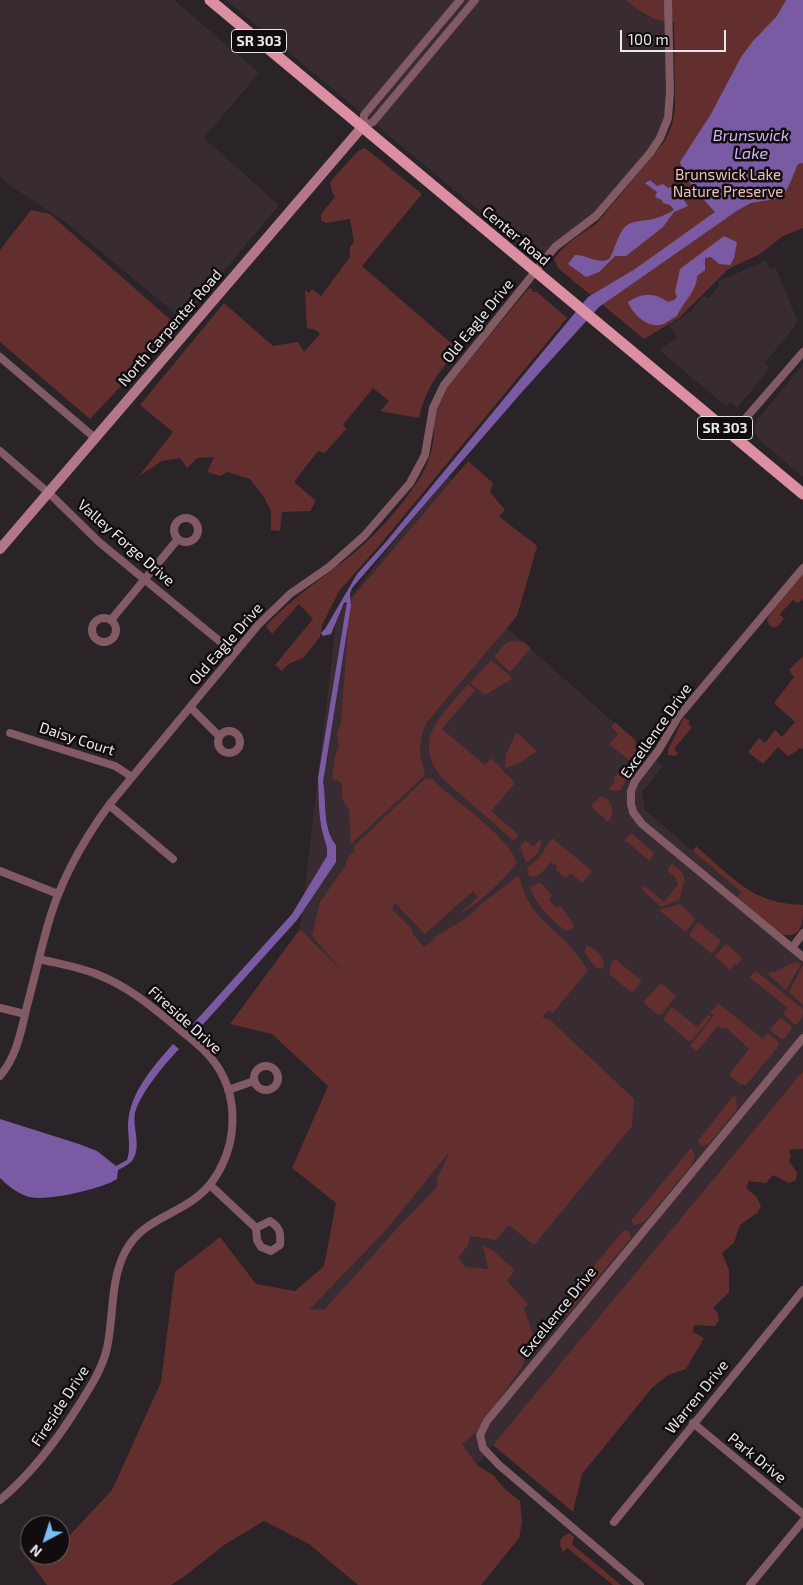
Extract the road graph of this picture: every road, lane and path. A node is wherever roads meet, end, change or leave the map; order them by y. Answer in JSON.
{"nodes":[{"id":1,"x":210,"y":0,"type":"edge"},
{"id":2,"x":460,"y":0,"type":"edge"},
{"id":3,"x":475,"y":0,"type":"edge"},
{"id":4,"x":668,"y":0,"type":"edge"},
{"id":5,"x":362,"y":126,"type":"junction"},
{"id":6,"x":535,"y":272,"type":"junction"},
{"id":7,"x":803,"y":352,"type":"edge"},
{"id":8,"x":0,"y":357,"type":"edge"},
{"id":9,"x":732,"y":434,"type":"junction"},
{"id":10,"x":95,"y":438,"type":"junction"},
{"id":11,"x":0,"y":451,"type":"edge"},
{"id":12,"x":48,"y":493,"type":"junction"},
{"id":13,"x":803,"y":494,"type":"edge"},
{"id":14,"x":178,"y":539,"type":"dead end"},
{"id":15,"x":0,"y":549,"type":"edge"},
{"id":16,"x":803,"y":568,"type":"edge"},
{"id":17,"x":145,"y":579,"type":"junction"},
{"id":18,"x":112,"y":620,"type":"dead end"},
{"id":19,"x":234,"y":653,"type":"junction"},
{"id":20,"x":190,"y":707,"type":"junction"},
{"id":21,"x":10,"y":733,"type":"dead end"},
{"id":22,"x":219,"y":736,"type":"dead end"},
{"id":23,"x":132,"y":777,"type":"junction"},
{"id":24,"x":109,"y":805,"type":"junction"},
{"id":25,"x":173,"y":859,"type":"dead end"},
{"id":26,"x":0,"y":871,"type":"edge"},
{"id":27,"x":58,"y":894,"type":"junction"},
{"id":28,"x":803,"y":933,"type":"edge"},
{"id":29,"x":792,"y":948,"type":"junction"},
{"id":30,"x":803,"y":957,"type":"edge"},
{"id":31,"x":39,"y":959,"type":"junction"},
{"id":32,"x":0,"y":1008,"type":"edge"},
{"id":33,"x":25,"y":1014,"type":"junction"},
{"id":34,"x":803,"y":1038,"type":"edge"},
{"id":35,"x":0,"y":1076,"type":"edge"},
{"id":36,"x":254,"y":1081,"type":"dead end"},
{"id":37,"x":228,"y":1090,"type":"junction"},
{"id":38,"x":210,"y":1185,"type":"junction"},
{"id":39,"x":256,"y":1228,"type":"dead end"},
{"id":40,"x":803,"y":1290,"type":"edge"},
{"id":41,"x":693,"y":1423,"type":"junction"},
{"id":42,"x":0,"y":1500,"type":"edge"},
{"id":43,"x":803,"y":1514,"type":"edge"},
{"id":44,"x":803,"y":1521,"type":"edge"},
{"id":45,"x":614,"y":1522,"type":"dead end"},
{"id":46,"x":640,"y":1585,"type":"edge"},
{"id":47,"x":750,"y":1585,"type":"edge"}],
"edges":[{"from":1,"to":5,"type":"main road","name":"Center Road","number":"SR 303"},
{"from":2,"to":5,"type":"street"},
{"from":3,"to":5,"type":"street"},
{"from":4,"to":6,"type":"street","name":"Old Eagle Drive"},
{"from":5,"to":6,"type":"main road","name":"Center Road","number":"SR 303"},
{"from":5,"to":10,"type":"street","name":"North Carpenter Road"},
{"from":6,"to":9,"type":"main road","name":"Center Road","number":"SR 303"},
{"from":6,"to":19,"type":"street","name":"Old Eagle Drive"},
{"from":7,"to":9,"type":"street"},
{"from":8,"to":10,"type":"street"},
{"from":9,"to":13,"type":"main road","name":"Center Road","number":"SR 303"},
{"from":10,"to":12,"type":"street","name":"North Carpenter Road"},
{"from":11,"to":12,"type":"street","name":"Valley Forge Drive"},
{"from":12,"to":15,"type":"street","name":"North Carpenter Road"},
{"from":12,"to":17,"type":"street","name":"Valley Forge Drive"},
{"from":14,"to":17,"type":"street"},
{"from":16,"to":29,"type":"street","name":"Excellence Drive"},
{"from":17,"to":18,"type":"street"},
{"from":17,"to":19,"type":"street","name":"Valley Forge Drive"},
{"from":19,"to":20,"type":"street","name":"Old Eagle Drive"},
{"from":20,"to":22,"type":"street"},
{"from":20,"to":23,"type":"street","name":"Old Eagle Drive"},
{"from":21,"to":23,"type":"street","name":"Daisy Court"},
{"from":23,"to":24,"type":"street","name":"Old Eagle Drive"},
{"from":24,"to":25,"type":"street"},
{"from":24,"to":27,"type":"street","name":"Old Eagle Drive"},
{"from":26,"to":27,"type":"street"},
{"from":27,"to":31,"type":"street","name":"Old Eagle Drive"},
{"from":28,"to":29,"type":"street"},
{"from":29,"to":30,"type":"street","name":"Excellence Drive"},
{"from":31,"to":33,"type":"street","name":"Old Eagle Drive"},
{"from":31,"to":37,"type":"street","name":"Fireside Drive"},
{"from":32,"to":33,"type":"street"},
{"from":33,"to":35,"type":"street","name":"Old Eagle Drive"},
{"from":34,"to":46,"type":"street","name":"Excellence Drive"},
{"from":36,"to":37,"type":"street"},
{"from":37,"to":38,"type":"street","name":"Fireside Drive"},
{"from":38,"to":39,"type":"street"},
{"from":38,"to":42,"type":"street","name":"Fireside Drive"},
{"from":40,"to":41,"type":"street","name":"Warren Drive"},
{"from":41,"to":43,"type":"street","name":"Park Drive"},
{"from":41,"to":45,"type":"street","name":"Warren Drive"},
{"from":44,"to":47,"type":"street"}]}
